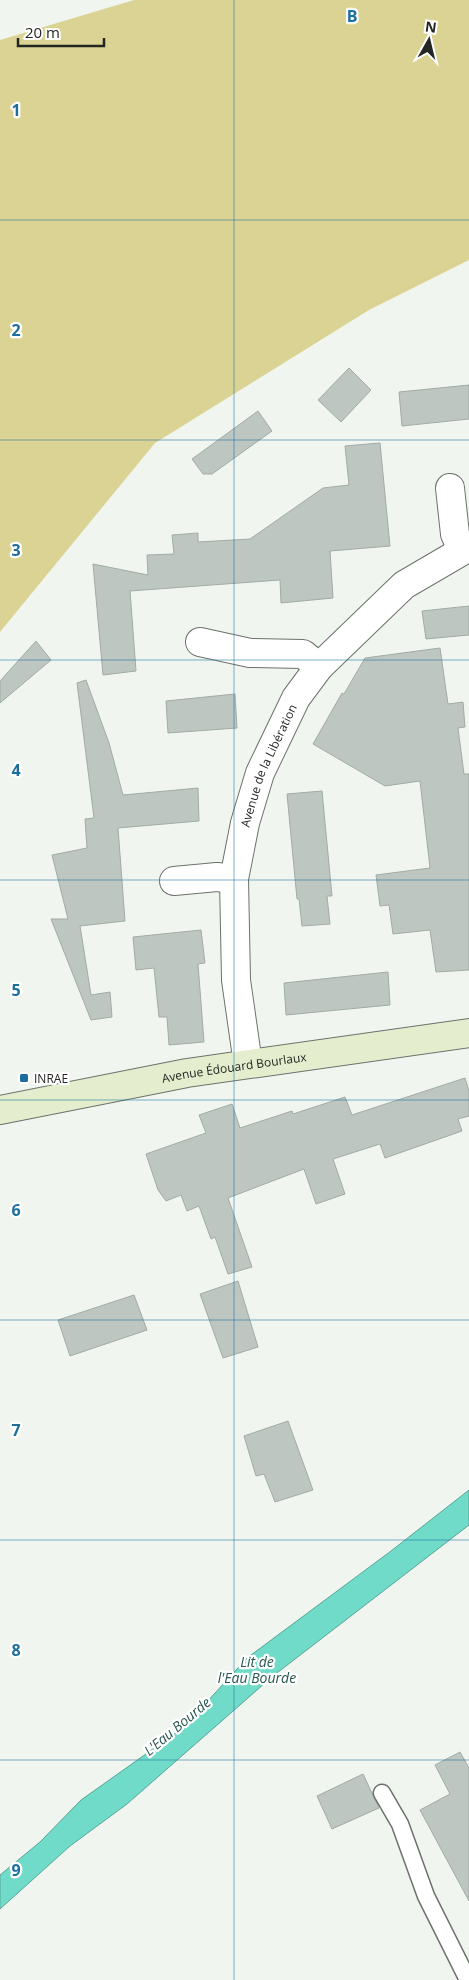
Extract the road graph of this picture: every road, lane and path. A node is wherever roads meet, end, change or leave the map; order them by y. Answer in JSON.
{"nodes":[{"id":1,"x":450,"y":488,"type":"dead end"},
{"id":2,"x":466,"y":549,"type":"edge"},
{"id":3,"x":200,"y":642,"type":"dead end"},
{"id":4,"x":319,"y":667,"type":"junction"},
{"id":5,"x":234,"y":879,"type":"junction"},
{"id":6,"x":174,"y":881,"type":"dead end"},
{"id":7,"x":469,"y":1033,"type":"edge"},
{"id":8,"x":248,"y":1064,"type":"junction"},
{"id":9,"x":0,"y":1110,"type":"edge"},
{"id":10,"x":382,"y":1793,"type":"dead end"},
{"id":11,"x":468,"y":1980,"type":"edge"}],
"edges":[{"from":1,"to":2,"type":"street"},
{"from":2,"to":4,"type":"street","name":"Avenue de la Libération"},
{"from":3,"to":4,"type":"street"},
{"from":4,"to":5,"type":"street","name":"Avenue de la Libération"},
{"from":5,"to":6,"type":"street"},
{"from":5,"to":8,"type":"street","name":"Avenue de la Libération"},
{"from":7,"to":8,"type":"street","name":"Avenue Édouard Bourlaux"},
{"from":8,"to":9,"type":"street","name":"Avenue Édouard Bourlaux"},
{"from":10,"to":11,"type":"lane"}]}
